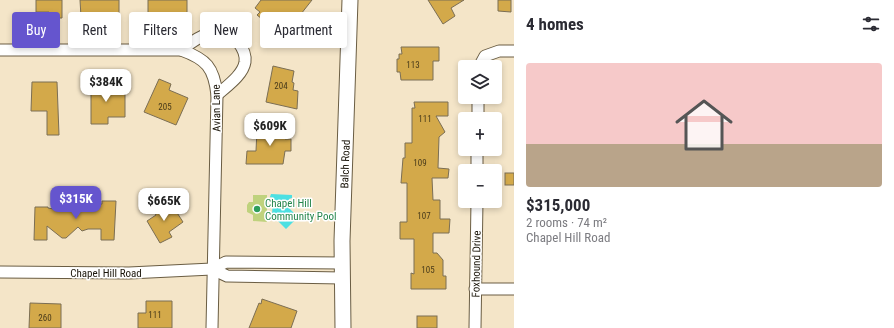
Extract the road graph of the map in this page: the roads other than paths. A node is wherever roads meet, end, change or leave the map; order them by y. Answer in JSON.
{"nodes":[{"id":1,"x":350,"y":0,"type":"edge"},
{"id":2,"x":0,"y":50,"type":"edge"},
{"id":3,"x":181,"y":50,"type":"junction"},
{"id":4,"x":514,"y":51,"type":"edge"},
{"id":5,"x":483,"y":60,"type":"edge"},
{"id":6,"x":217,"y":95,"type":"junction"},
{"id":7,"x":477,"y":208,"type":"edge"},
{"id":8,"x":342,"y":263,"type":"junction"},
{"id":9,"x":212,"y":269,"type":"junction"},
{"id":10,"x":0,"y":272,"type":"edge"},
{"id":11,"x":342,"y":278,"type":"junction"},
{"id":12,"x":475,"y":289,"type":"junction"},
{"id":13,"x":514,"y":290,"type":"edge"},
{"id":14,"x":212,"y":328,"type":"edge"},
{"id":15,"x":343,"y":328,"type":"edge"},
{"id":16,"x":475,"y":328,"type":"edge"}],
"edges":[{"from":1,"to":8,"type":"street","name":"Balch Road"},
{"from":2,"to":3,"type":"street","name":"Avian Lane"},
{"from":3,"to":6,"type":"street","name":"Avian Lane"},
{"from":3,"to":6,"type":"street"},
{"from":4,"to":5,"type":"street"},
{"from":6,"to":9,"type":"street","name":"Avian Lane"},
{"from":7,"to":12,"type":"street","name":"Foxhound Drive"},
{"from":8,"to":9,"type":"street","name":"Chapel Hill Road"},
{"from":8,"to":11,"type":"street","name":"Balch Road"},
{"from":9,"to":10,"type":"street","name":"Chapel Hill Road"},
{"from":9,"to":11,"type":"street","name":"Chapel Hill Road"},
{"from":9,"to":14,"type":"street","name":"Avian Lane"},
{"from":11,"to":15,"type":"street","name":"Balch Road"},
{"from":12,"to":13,"type":"street"},
{"from":12,"to":16,"type":"street","name":"Foxhound Drive"}]}
